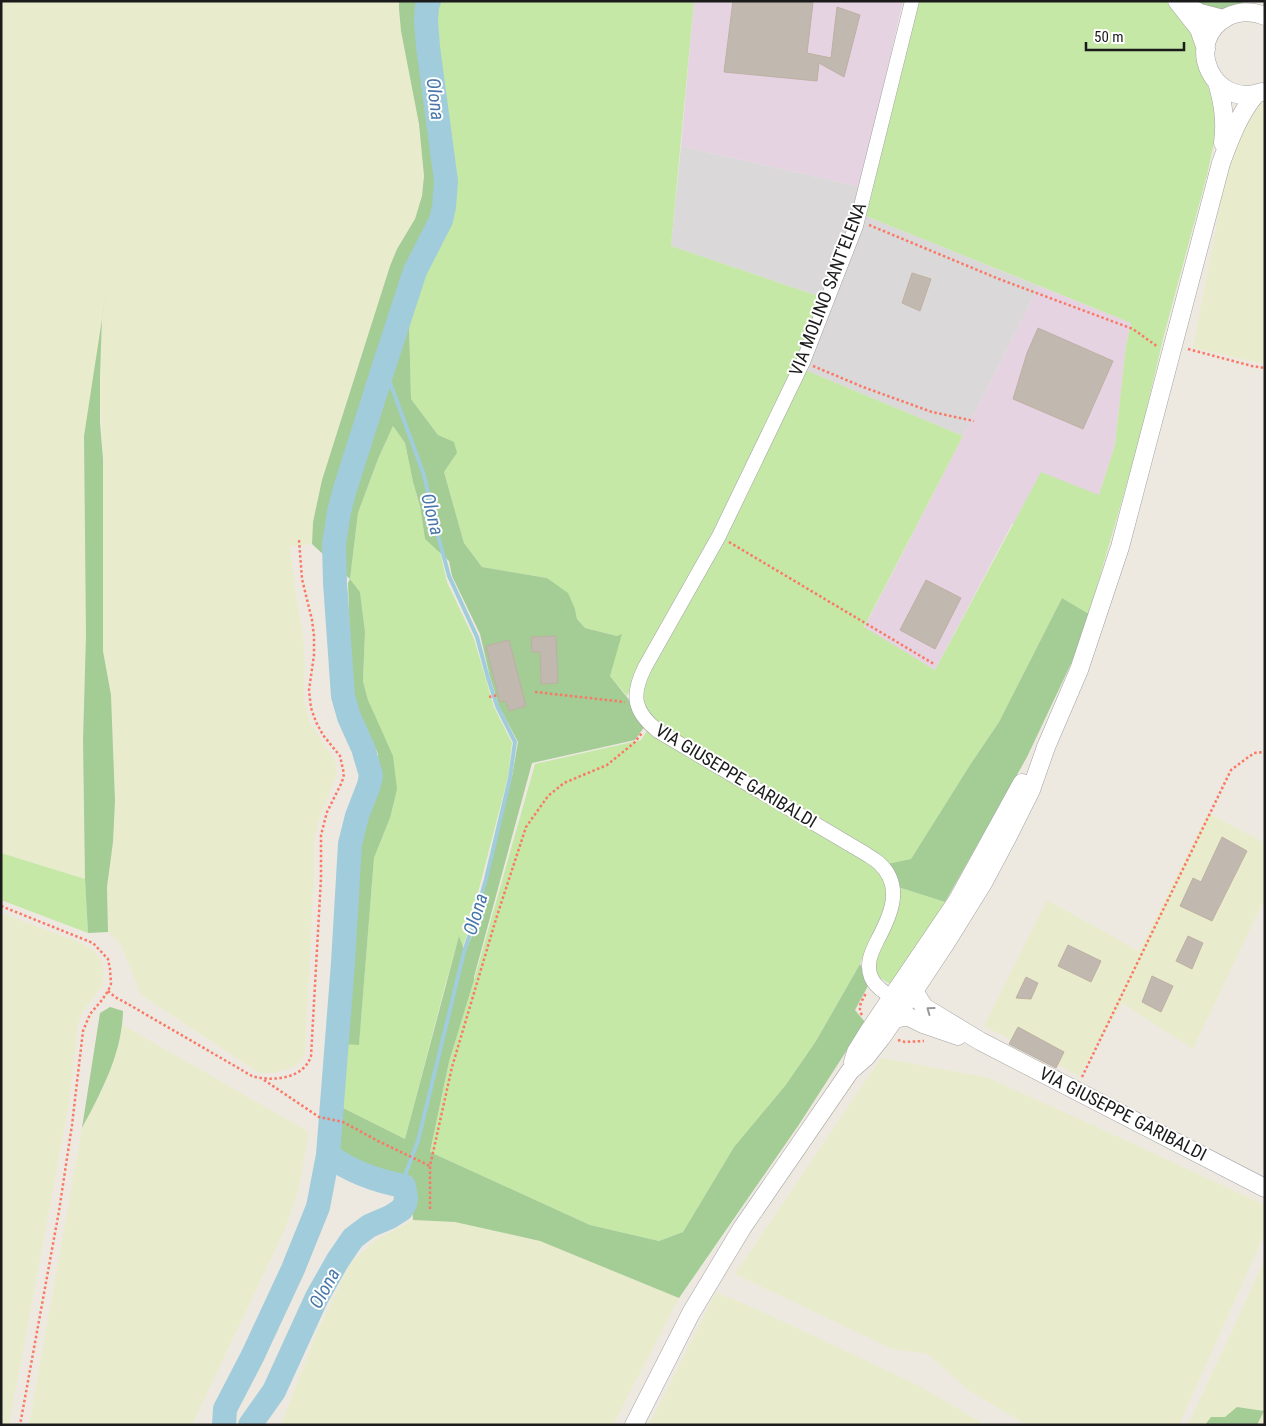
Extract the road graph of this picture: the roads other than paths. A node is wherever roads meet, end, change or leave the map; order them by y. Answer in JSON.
{"nodes":[{"id":1,"x":912,"y":1,"type":"edge"},
{"id":2,"x":1178,"y":1,"type":"edge"},
{"id":3,"x":1252,"y":1,"type":"edge"},
{"id":4,"x":1230,"y":16,"type":"junction"},
{"id":5,"x":1265,"y":16,"type":"edge"},
{"id":6,"x":1206,"y":48,"type":"junction"},
{"id":7,"x":1217,"y":82,"type":"junction"},
{"id":8,"x":1260,"y":92,"type":"edge"},
{"id":9,"x":1220,"y":163,"type":"junction"},
{"id":10,"x":636,"y":703,"type":"joint"},
{"id":11,"x":1046,"y":747,"type":"junction"},
{"id":12,"x":991,"y":840,"type":"junction"},
{"id":13,"x":914,"y":991,"type":"junction"},
{"id":14,"x":887,"y":994,"type":"dead end"},
{"id":15,"x":902,"y":1015,"type":"junction"},
{"id":16,"x":980,"y":1041,"type":"junction"},
{"id":17,"x":850,"y":1072,"type":"junction"},
{"id":18,"x":1265,"y":1188,"type":"edge"},
{"id":19,"x":634,"y":1425,"type":"edge"}],
"edges":[{"from":1,"to":10,"type":"street","name":"VIA MOLINO SANT'ELENA"},
{"from":2,"to":4,"type":"street"},
{"from":2,"to":6,"type":"street"},
{"from":3,"to":4,"type":"street"},
{"from":4,"to":5,"type":"street"},
{"from":4,"to":6,"type":"street"},
{"from":6,"to":7,"type":"street"},
{"from":7,"to":8,"type":"street"},
{"from":7,"to":9,"type":"street"},
{"from":8,"to":9,"type":"street"},
{"from":9,"to":11,"type":"street"},
{"from":10,"to":14,"type":"street","name":"VIA GIUSEPPE GARIBALDI"},
{"from":11,"to":12,"type":"street"},
{"from":11,"to":13,"type":"street"},
{"from":12,"to":15,"type":"street"},
{"from":12,"to":17,"type":"street"},
{"from":13,"to":15,"type":"street"},
{"from":16,"to":13,"type":"street","name":"VIA GIUSEPPE GARIBALDI","one_way":true},
{"from":15,"to":16,"type":"street","name":"VIA GIUSEPPE GARIBALDI"},
{"from":15,"to":17,"type":"street"},
{"from":16,"to":18,"type":"street","name":"VIA GIUSEPPE GARIBALDI"},
{"from":17,"to":19,"type":"street"}]}
